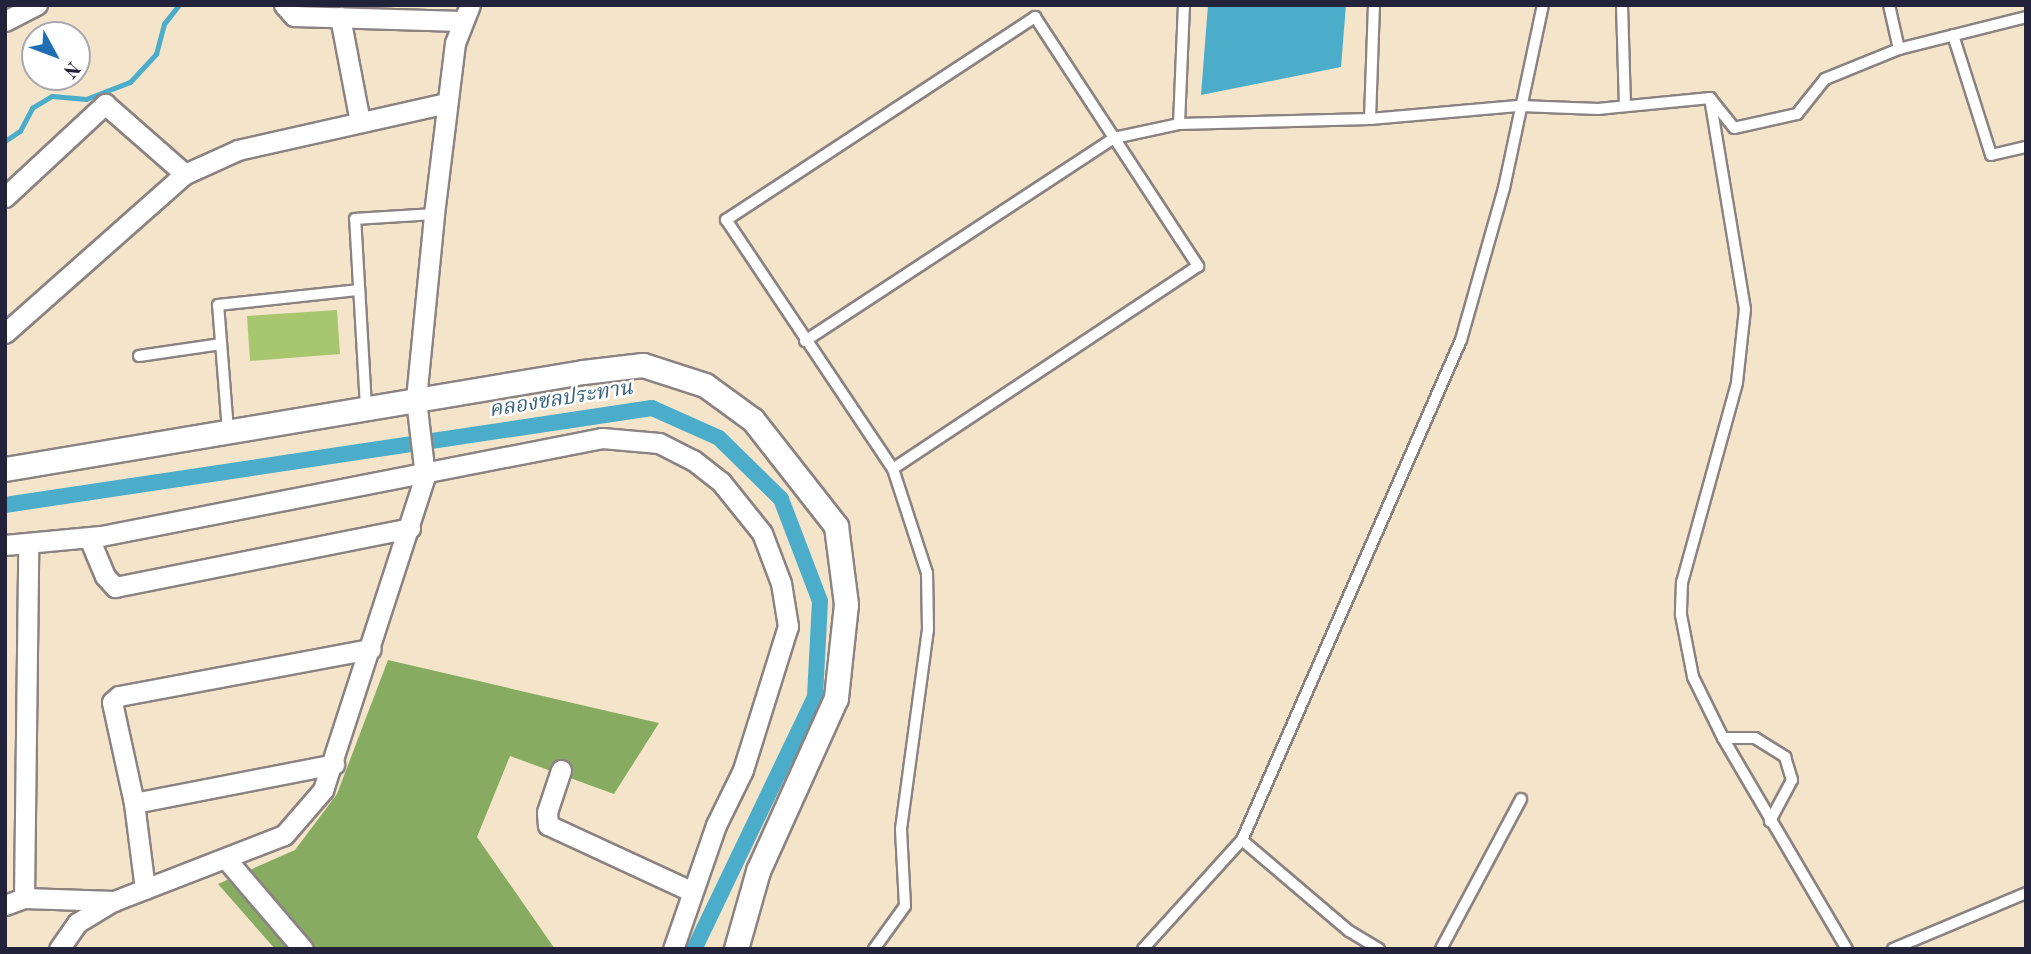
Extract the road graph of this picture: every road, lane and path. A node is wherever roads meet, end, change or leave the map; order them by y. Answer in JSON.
{"nodes":[{"id":1,"x":37,"y":5,"type":"edge"},
{"id":2,"x":284,"y":5,"type":"edge"},
{"id":3,"x":1184,"y":5,"type":"edge"},
{"id":4,"x":1374,"y":5,"type":"edge"},
{"id":5,"x":1544,"y":5,"type":"edge"},
{"id":6,"x":1622,"y":5,"type":"edge"},
{"id":7,"x":1889,"y":5,"type":"edge"},
{"id":8,"x":385,"y":12,"type":"edge"},
{"id":9,"x":466,"y":13,"type":"edge"},
{"id":10,"x":340,"y":17,"type":"junction"},
{"id":11,"x":2026,"y":17,"type":"edge"},
{"id":12,"x":5,"y":21,"type":"edge"},
{"id":13,"x":1953,"y":35,"type":"junction"},
{"id":14,"x":1899,"y":49,"type":"junction"},
{"id":15,"x":1710,"y":98,"type":"junction"},
{"id":16,"x":447,"y":103,"type":"junction"},
{"id":17,"x":1520,"y":106,"type":"junction"},
{"id":18,"x":1625,"y":106,"type":"junction"},
{"id":19,"x":1370,"y":119,"type":"junction"},
{"id":20,"x":360,"y":122,"type":"junction"},
{"id":21,"x":1179,"y":124,"type":"junction"},
{"id":22,"x":1114,"y":138,"type":"junction"},
{"id":23,"x":2026,"y":147,"type":"edge"},
{"id":24,"x":185,"y":174,"type":"junction"},
{"id":25,"x":5,"y":197,"type":"edge"},
{"id":26,"x":434,"y":214,"type":"junction"},
{"id":27,"x":359,"y":290,"type":"junction"},
{"id":28,"x":5,"y":333,"type":"edge"},
{"id":29,"x":805,"y":341,"type":"junction"},
{"id":30,"x":221,"y":344,"type":"junction"},
{"id":31,"x":139,"y":356,"type":"dead end"},
{"id":32,"x":416,"y":399,"type":"junction"},
{"id":33,"x":366,"y":407,"type":"junction"},
{"id":34,"x":228,"y":432,"type":"junction"},
{"id":35,"x":5,"y":469,"type":"edge"},
{"id":36,"x":893,"y":469,"type":"junction"},
{"id":37,"x":425,"y":476,"type":"junction"},
{"id":38,"x":410,"y":528,"type":"junction"},
{"id":39,"x":89,"y":538,"type":"junction"},
{"id":40,"x":5,"y":545,"type":"edge"},
{"id":41,"x":28,"y":546,"type":"junction"},
{"id":42,"x":371,"y":649,"type":"junction"},
{"id":43,"x":1723,"y":738,"type":"junction"},
{"id":44,"x":334,"y":764,"type":"junction"},
{"id":45,"x":561,"y":770,"type":"dead end"},
{"id":46,"x":1521,"y":799,"type":"dead end"},
{"id":47,"x":134,"y":803,"type":"junction"},
{"id":48,"x":1770,"y":821,"type":"junction"},
{"id":49,"x":1242,"y":840,"type":"junction"},
{"id":50,"x":226,"y":859,"type":"junction"},
{"id":51,"x":145,"y":889,"type":"junction"},
{"id":52,"x":691,"y":891,"type":"junction"},
{"id":53,"x":2026,"y":892,"type":"edge"},
{"id":54,"x":24,"y":898,"type":"junction"},
{"id":55,"x":114,"y":901,"type":"junction"},
{"id":56,"x":5,"y":905,"type":"edge"},
{"id":57,"x":59,"y":949,"type":"edge"},
{"id":58,"x":303,"y":949,"type":"edge"},
{"id":59,"x":673,"y":949,"type":"edge"},
{"id":60,"x":736,"y":949,"type":"edge"},
{"id":61,"x":874,"y":949,"type":"edge"},
{"id":62,"x":1143,"y":949,"type":"edge"},
{"id":63,"x":1379,"y":949,"type":"edge"},
{"id":64,"x":1441,"y":949,"type":"edge"},
{"id":65,"x":1847,"y":949,"type":"edge"},
{"id":66,"x":1893,"y":949,"type":"edge"}],
"edges":[{"from":1,"to":12,"type":"street"},
{"from":2,"to":10,"type":"street"},
{"from":3,"to":21,"type":"lane"},
{"from":4,"to":19,"type":"lane"},
{"from":5,"to":17,"type":"lane"},
{"from":6,"to":18,"type":"lane"},
{"from":7,"to":14,"type":"lane"},
{"from":8,"to":9,"type":"street"},
{"from":8,"to":10,"type":"street"},
{"from":9,"to":16,"type":"street"},
{"from":10,"to":20,"type":"street"},
{"from":11,"to":13,"type":"lane"},
{"from":13,"to":14,"type":"lane"},
{"from":13,"to":23,"type":"lane"},
{"from":14,"to":15,"type":"lane"},
{"from":15,"to":18,"type":"lane"},
{"from":15,"to":43,"type":"lane"},
{"from":16,"to":20,"type":"street"},
{"from":16,"to":26,"type":"street"},
{"from":17,"to":18,"type":"lane"},
{"from":17,"to":19,"type":"lane"},
{"from":17,"to":49,"type":"lane"},
{"from":19,"to":21,"type":"lane"},
{"from":20,"to":24,"type":"street"},
{"from":21,"to":22,"type":"lane"},
{"from":22,"to":29,"type":"lane"},
{"from":22,"to":29,"type":"lane"},
{"from":22,"to":36,"type":"lane"},
{"from":24,"to":25,"type":"street"},
{"from":24,"to":28,"type":"street"},
{"from":26,"to":27,"type":"lane"},
{"from":26,"to":32,"type":"street"},
{"from":27,"to":30,"type":"lane"},
{"from":27,"to":33,"type":"lane"},
{"from":29,"to":36,"type":"lane"},
{"from":30,"to":31,"type":"lane"},
{"from":30,"to":34,"type":"lane"},
{"from":32,"to":33,"type":"street"},
{"from":32,"to":37,"type":"street"},
{"from":32,"to":60,"type":"street"},
{"from":33,"to":34,"type":"street"},
{"from":34,"to":35,"type":"street"},
{"from":36,"to":61,"type":"lane"},
{"from":37,"to":38,"type":"street"},
{"from":37,"to":39,"type":"street"},
{"from":37,"to":52,"type":"street"},
{"from":38,"to":39,"type":"street"},
{"from":38,"to":42,"type":"street"},
{"from":39,"to":41,"type":"street"},
{"from":40,"to":41,"type":"street"},
{"from":41,"to":54,"type":"street"},
{"from":42,"to":44,"type":"street"},
{"from":42,"to":47,"type":"street"},
{"from":43,"to":48,"type":"lane"},
{"from":43,"to":48,"type":"lane"},
{"from":44,"to":47,"type":"street"},
{"from":44,"to":50,"type":"street"},
{"from":45,"to":52,"type":"street"},
{"from":46,"to":64,"type":"lane"},
{"from":47,"to":51,"type":"street"},
{"from":48,"to":65,"type":"lane"},
{"from":49,"to":62,"type":"lane"},
{"from":49,"to":63,"type":"lane"},
{"from":50,"to":51,"type":"street"},
{"from":50,"to":58,"type":"street"},
{"from":51,"to":55,"type":"street"},
{"from":52,"to":59,"type":"street"},
{"from":53,"to":66,"type":"lane"},
{"from":54,"to":55,"type":"street"},
{"from":54,"to":56,"type":"street"},
{"from":55,"to":57,"type":"street"}]}
